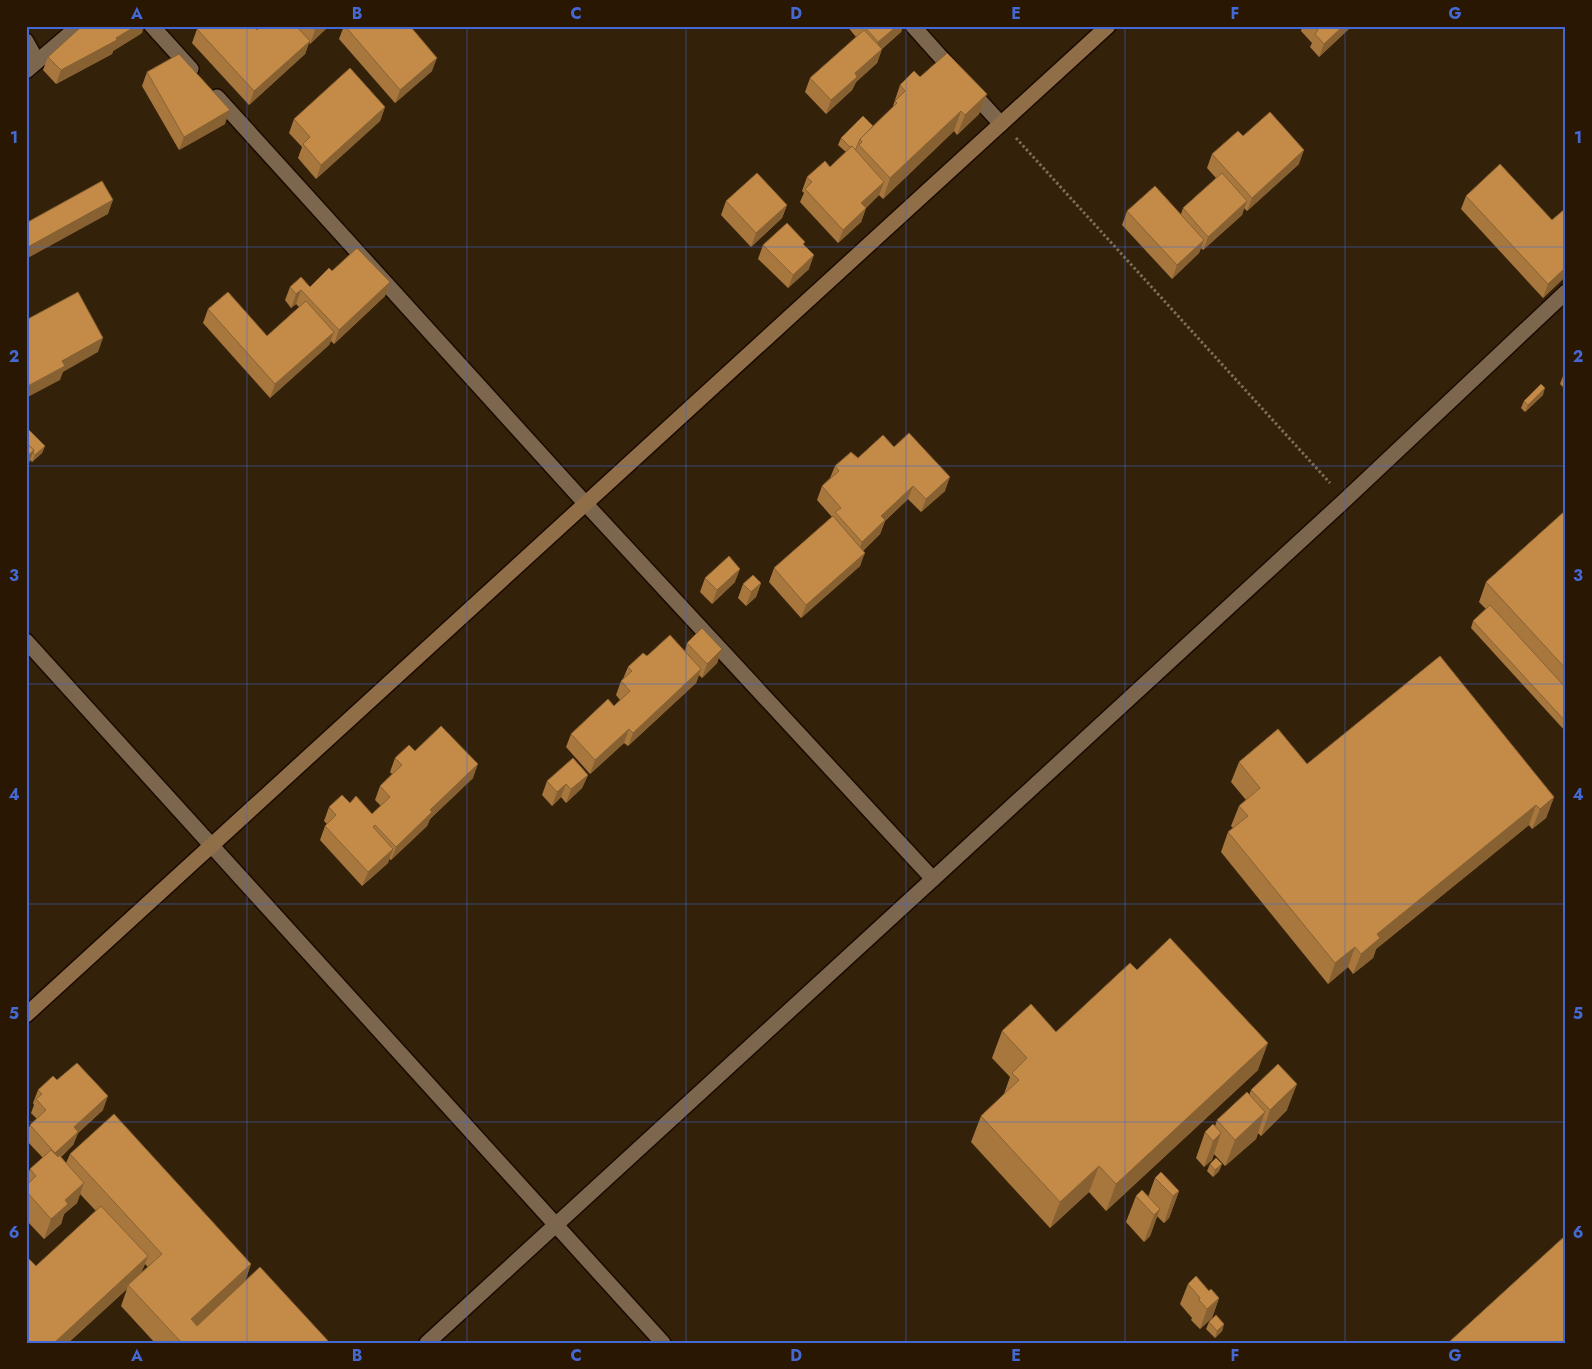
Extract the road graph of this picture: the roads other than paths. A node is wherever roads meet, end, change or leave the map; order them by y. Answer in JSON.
{"nodes":[{"id":1,"x":79,"y":26,"type":"edge"},
{"id":2,"x":152,"y":26,"type":"edge"},
{"id":3,"x":913,"y":26,"type":"edge"},
{"id":4,"x":1108,"y":26,"type":"edge"},
{"id":5,"x":26,"y":41,"type":"edge"},
{"id":6,"x":32,"y":66,"type":"edge"},
{"id":7,"x":1001,"y":124,"type":"junction"},
{"id":8,"x":1566,"y":292,"type":"edge"},
{"id":9,"x":586,"y":503,"type":"junction"},
{"id":10,"x":26,"y":641,"type":"edge"},
{"id":11,"x":213,"y":845,"type":"junction"},
{"id":12,"x":933,"y":880,"type":"junction"},
{"id":13,"x":26,"y":1015,"type":"edge"},
{"id":14,"x":555,"y":1224,"type":"junction"},
{"id":15,"x":427,"y":1343,"type":"edge"},
{"id":16,"x":663,"y":1343,"type":"edge"}],
"edges":[{"from":1,"to":6,"type":"street"},
{"from":2,"to":9,"type":"street"},
{"from":3,"to":7,"type":"street"},
{"from":4,"to":7,"type":"street"},
{"from":5,"to":6,"type":"street"},
{"from":7,"to":9,"type":"street"},
{"from":8,"to":12,"type":"street"},
{"from":9,"to":11,"type":"street"},
{"from":9,"to":12,"type":"street"},
{"from":10,"to":11,"type":"street"},
{"from":11,"to":13,"type":"street"},
{"from":11,"to":14,"type":"street"},
{"from":12,"to":14,"type":"street"},
{"from":14,"to":15,"type":"street"},
{"from":14,"to":16,"type":"street"}]}
